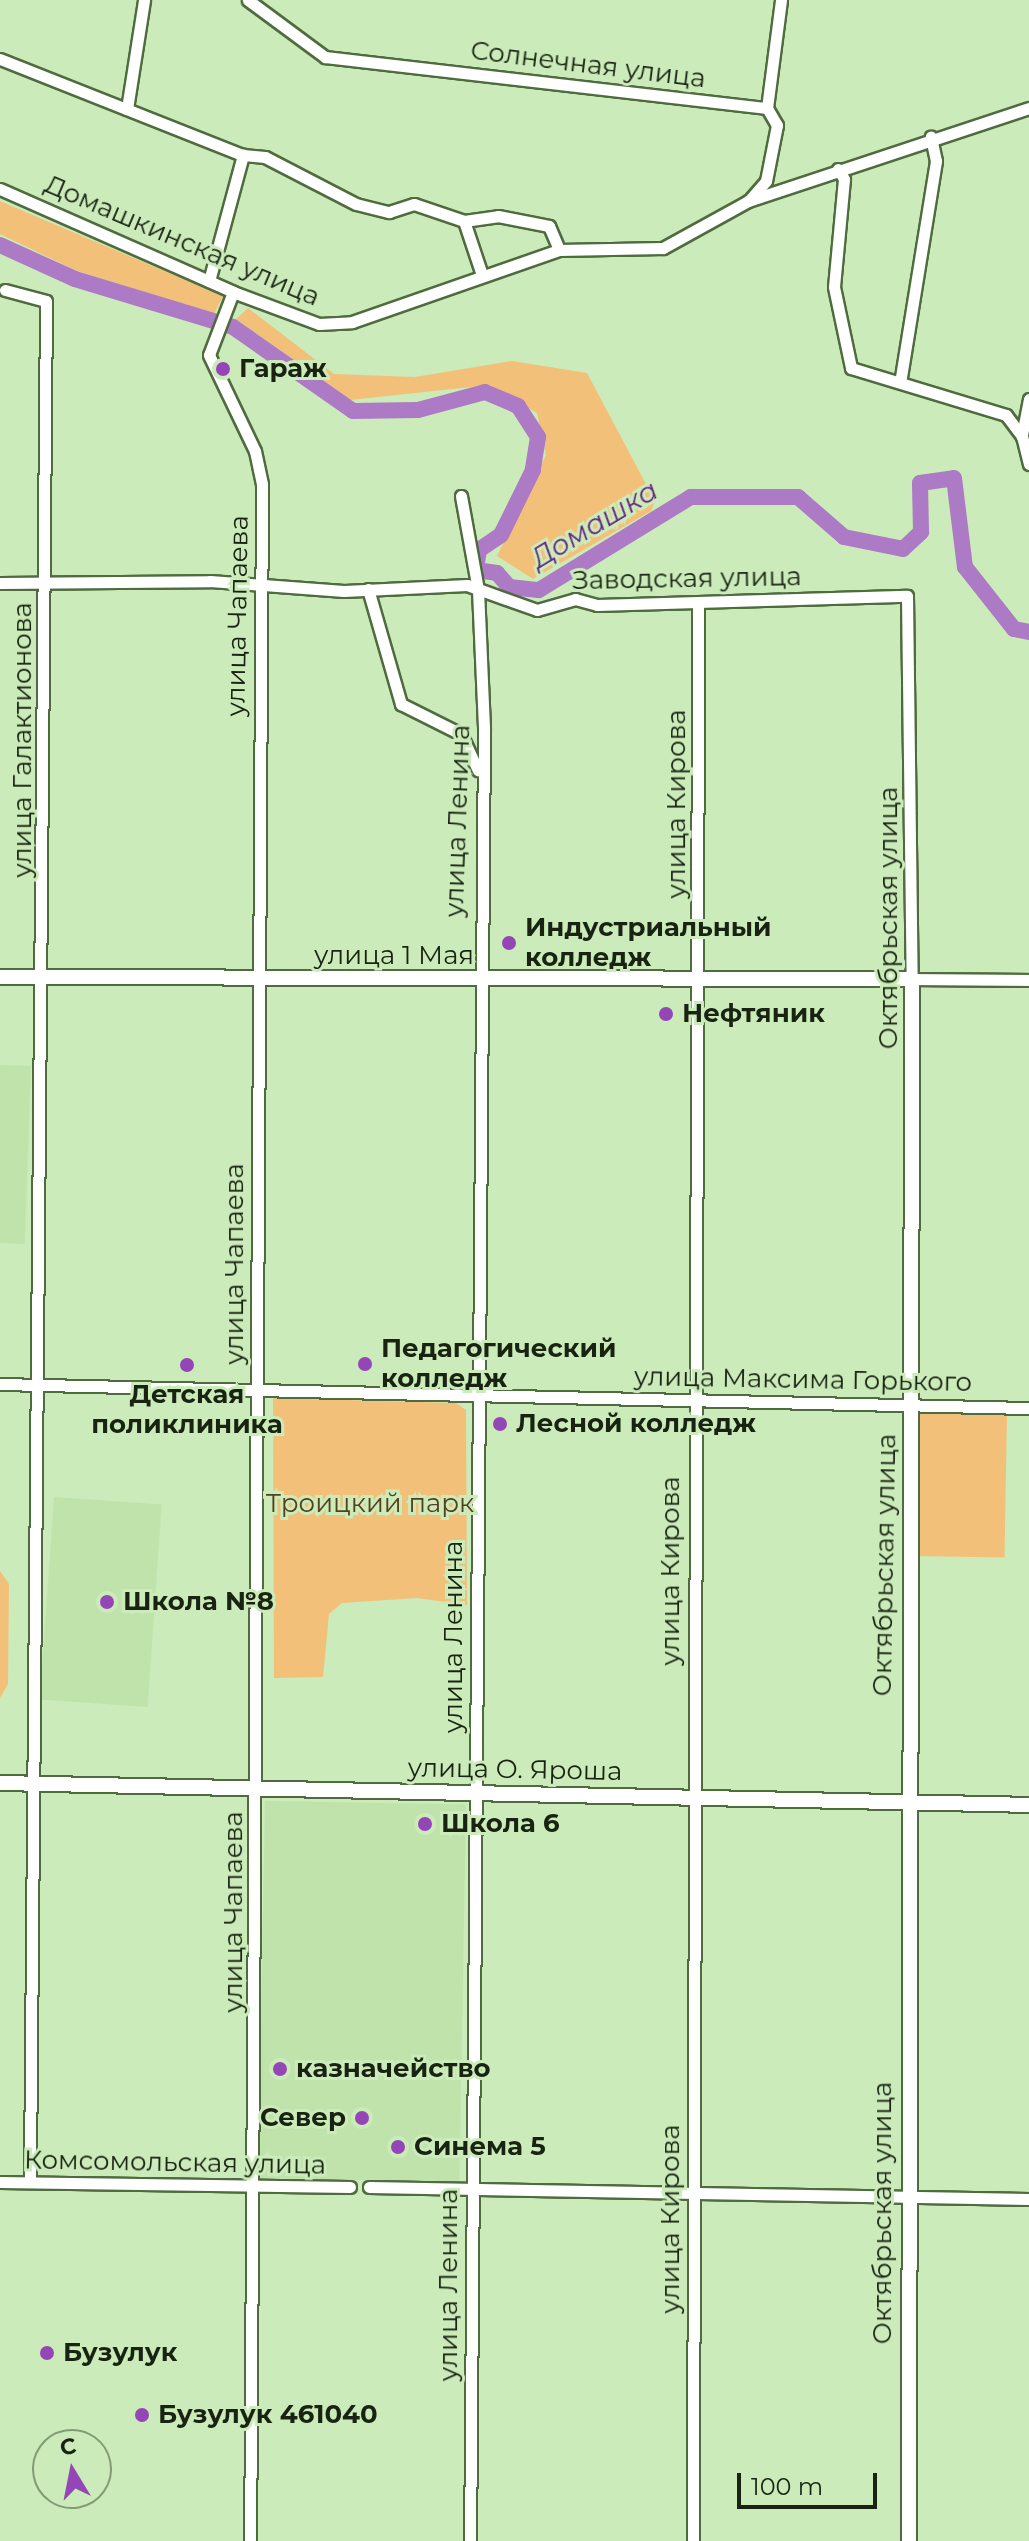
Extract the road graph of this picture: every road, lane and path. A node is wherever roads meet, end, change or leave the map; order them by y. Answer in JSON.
{"nodes":[{"id":1,"x":143,"y":0,"type":"edge"},
{"id":2,"x":248,"y":0,"type":"edge"},
{"id":3,"x":781,"y":0,"type":"edge"},
{"id":4,"x":0,"y":59,"type":"edge"},
{"id":5,"x":767,"y":108,"type":"junction"},
{"id":6,"x":1029,"y":108,"type":"edge"},
{"id":7,"x":127,"y":109,"type":"junction"},
{"id":8,"x":931,"y":137,"type":"junction"},
{"id":9,"x":243,"y":155,"type":"junction"},
{"id":10,"x":838,"y":169,"type":"junction"},
{"id":11,"x":0,"y":189,"type":"edge"},
{"id":12,"x":748,"y":201,"type":"junction"},
{"id":13,"x":464,"y":221,"type":"junction"},
{"id":14,"x":559,"y":250,"type":"junction"},
{"id":15,"x":482,"y":275,"type":"junction"},
{"id":16,"x":209,"y":281,"type":"junction"},
{"id":17,"x":5,"y":290,"type":"dead end"},
{"id":18,"x":233,"y":292,"type":"junction"},
{"id":19,"x":901,"y":377,"type":"junction"},
{"id":20,"x":1029,"y":399,"type":"edge"},
{"id":21,"x":1022,"y":436,"type":"junction"},
{"id":22,"x":1029,"y":464,"type":"edge"},
{"id":23,"x":461,"y":496,"type":"dead end"},
{"id":24,"x":0,"y":583,"type":"edge"},
{"id":25,"x":45,"y":583,"type":"junction"},
{"id":26,"x":260,"y":588,"type":"junction"},
{"id":27,"x":368,"y":589,"type":"junction"},
{"id":28,"x":478,"y":590,"type":"junction"},
{"id":29,"x":901,"y":595,"type":"joint"},
{"id":30,"x":698,"y":602,"type":"junction"},
{"id":31,"x":478,"y":771,"type":"junction"},
{"id":32,"x":0,"y":977,"type":"edge"},
{"id":33,"x":41,"y":977,"type":"junction"},
{"id":34,"x":699,"y":979,"type":"junction"},
{"id":35,"x":912,"y":979,"type":"junction"},
{"id":36,"x":259,"y":980,"type":"junction"},
{"id":37,"x":477,"y":980,"type":"junction"},
{"id":38,"x":1029,"y":980,"type":"edge"},
{"id":39,"x":0,"y":1384,"type":"edge"},
{"id":40,"x":42,"y":1384,"type":"junction"},
{"id":41,"x":256,"y":1389,"type":"junction"},
{"id":42,"x":476,"y":1395,"type":"junction"},
{"id":43,"x":693,"y":1399,"type":"junction"},
{"id":44,"x":910,"y":1405,"type":"junction"},
{"id":45,"x":1029,"y":1408,"type":"edge"},
{"id":46,"x":0,"y":1783,"type":"edge"},
{"id":47,"x":39,"y":1784,"type":"junction"},
{"id":48,"x":256,"y":1789,"type":"junction"},
{"id":49,"x":476,"y":1792,"type":"junction"},
{"id":50,"x":693,"y":1798,"type":"junction"},
{"id":51,"x":906,"y":1802,"type":"junction"},
{"id":52,"x":1029,"y":1805,"type":"edge"},
{"id":53,"x":0,"y":2182,"type":"edge"},
{"id":54,"x":30,"y":2182,"type":"junction"},
{"id":55,"x":256,"y":2187,"type":"junction"},
{"id":56,"x":350,"y":2187,"type":"dead end"},
{"id":57,"x":369,"y":2187,"type":"dead end"},
{"id":58,"x":471,"y":2188,"type":"junction"},
{"id":59,"x":693,"y":2192,"type":"junction"},
{"id":60,"x":907,"y":2198,"type":"junction"},
{"id":61,"x":1029,"y":2199,"type":"edge"},
{"id":62,"x":250,"y":2541,"type":"edge"},
{"id":63,"x":470,"y":2541,"type":"edge"},
{"id":64,"x":693,"y":2541,"type":"edge"},
{"id":65,"x":909,"y":2541,"type":"edge"}],
"edges":[{"from":1,"to":7,"type":"street"},
{"from":2,"to":5,"type":"street","name":"Солнечная улица"},
{"from":3,"to":5,"type":"street"},
{"from":4,"to":7,"type":"street"},
{"from":5,"to":12,"type":"street"},
{"from":6,"to":8,"type":"street","name":"Домашкинская улица"},
{"from":7,"to":9,"type":"street"},
{"from":8,"to":10,"type":"street","name":"Домашкинская улица"},
{"from":8,"to":19,"type":"street"},
{"from":9,"to":13,"type":"street"},
{"from":9,"to":16,"type":"street"},
{"from":10,"to":12,"type":"street","name":"Домашкинская улица"},
{"from":10,"to":19,"type":"street"},
{"from":11,"to":16,"type":"street","name":"Домашкинская улица"},
{"from":12,"to":14,"type":"street","name":"Домашкинская улица"},
{"from":13,"to":14,"type":"street"},
{"from":13,"to":15,"type":"street"},
{"from":14,"to":15,"type":"street","name":"Домашкинская улица"},
{"from":15,"to":18,"type":"street","name":"Домашкинская улица"},
{"from":16,"to":18,"type":"street","name":"Домашкинская улица"},
{"from":17,"to":25,"type":"street","name":"улица Галактионова"},
{"from":18,"to":26,"type":"street","name":"улица Чапаева"},
{"from":19,"to":21,"type":"street"},
{"from":20,"to":21,"type":"street"},
{"from":21,"to":22,"type":"street"},
{"from":23,"to":28,"type":"street","name":"улица Ленина"},
{"from":24,"to":25,"type":"street","name":"Заводская улица"},
{"from":25,"to":26,"type":"street","name":"Заводская улица"},
{"from":25,"to":33,"type":"street","name":"улица Галактионова"},
{"from":26,"to":27,"type":"street","name":"Заводская улица"},
{"from":26,"to":36,"type":"street","name":"улица Чапаева"},
{"from":27,"to":28,"type":"street","name":"Заводская улица"},
{"from":27,"to":31,"type":"street"},
{"from":28,"to":30,"type":"street","name":"Заводская улица"},
{"from":28,"to":31,"type":"street","name":"улица Ленина"},
{"from":29,"to":30,"type":"street","name":"Заводская улица"},
{"from":29,"to":35,"type":"street","name":"Октябрьская улица"},
{"from":30,"to":34,"type":"street","name":"улица Кирова"},
{"from":31,"to":37,"type":"street","name":"улица Ленина"},
{"from":32,"to":33,"type":"main road","name":"улица 1 Мая"},
{"from":33,"to":36,"type":"main road","name":"улица 1 Мая"},
{"from":33,"to":40,"type":"street","name":"улица Галактионова"},
{"from":34,"to":35,"type":"main road","name":"улица 1 Мая"},
{"from":34,"to":37,"type":"main road","name":"улица 1 Мая"},
{"from":34,"to":43,"type":"street","name":"улица Кирова"},
{"from":35,"to":38,"type":"street","name":"улица 1 Мая"},
{"from":35,"to":44,"type":"main road","name":"Октябрьская улица"},
{"from":36,"to":37,"type":"main road","name":"улица 1 Мая"},
{"from":36,"to":41,"type":"street","name":"улица Чапаева"},
{"from":37,"to":42,"type":"street","name":"улица Ленина"},
{"from":39,"to":40,"type":"street","name":"улица Максима Горького"},
{"from":40,"to":41,"type":"street","name":"улица Максима Горького"},
{"from":40,"to":47,"type":"street","name":"улица Галактионова"},
{"from":41,"to":42,"type":"street","name":"улица Максима Горького"},
{"from":41,"to":48,"type":"street","name":"улица Чапаева"},
{"from":42,"to":43,"type":"street","name":"улица Максима Горького"},
{"from":42,"to":49,"type":"street","name":"улица Ленина"},
{"from":43,"to":44,"type":"street","name":"улица Максима Горького"},
{"from":43,"to":50,"type":"street","name":"улица Кирова"},
{"from":44,"to":45,"type":"street","name":"улица Максима Горького"},
{"from":44,"to":51,"type":"main road","name":"Октябрьская улица"},
{"from":46,"to":47,"type":"main road","name":"улица О. Яроша"},
{"from":47,"to":48,"type":"main road","name":"улица О. Яроша"},
{"from":47,"to":54,"type":"street","name":"улица Галактионова"},
{"from":48,"to":49,"type":"main road","name":"улица О. Яроша"},
{"from":48,"to":55,"type":"street","name":"улица Чапаева"},
{"from":49,"to":50,"type":"main road","name":"улица О. Яроша"},
{"from":49,"to":58,"type":"street","name":"улица Ленина"},
{"from":50,"to":51,"type":"main road","name":"улица О. Яроша"},
{"from":50,"to":59,"type":"street","name":"улица Кирова"},
{"from":51,"to":52,"type":"main road","name":"улица О. Яроша"},
{"from":51,"to":60,"type":"main road","name":"Октябрьская улица"},
{"from":53,"to":54,"type":"street","name":"Комсомольская улица"},
{"from":54,"to":55,"type":"street","name":"Комсомольская улица"},
{"from":55,"to":56,"type":"street","name":"Комсомольская улица"},
{"from":55,"to":62,"type":"street","name":"улица Чапаева"},
{"from":57,"to":58,"type":"street"},
{"from":58,"to":59,"type":"street"},
{"from":58,"to":63,"type":"street","name":"улица Ленина"},
{"from":59,"to":60,"type":"street"},
{"from":59,"to":64,"type":"street","name":"улица Кирова"},
{"from":60,"to":61,"type":"street"},
{"from":60,"to":65,"type":"main road","name":"Октябрьская улица"}]}
